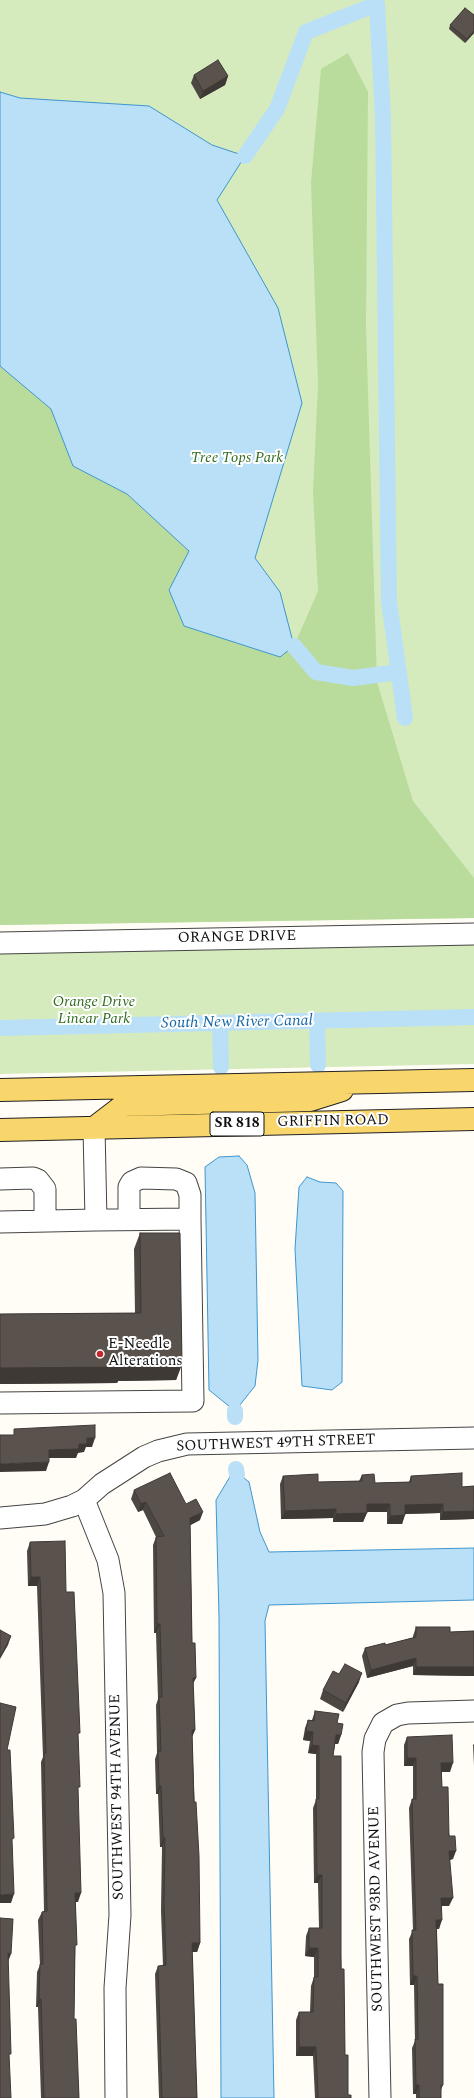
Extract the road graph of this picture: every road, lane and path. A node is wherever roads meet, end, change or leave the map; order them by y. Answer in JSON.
{"nodes":[{"id":1,"x":474,"y":934,"type":"edge"},
{"id":2,"x":0,"y":943,"type":"edge"},
{"id":3,"x":474,"y":1080,"type":"edge"},
{"id":4,"x":364,"y":1083,"type":"junction"},
{"id":5,"x":0,"y":1090,"type":"edge"},
{"id":6,"x":474,"y":1108,"type":"edge"},
{"id":7,"x":474,"y":1119,"type":"edge"},
{"id":8,"x":409,"y":1120,"type":"junction"},
{"id":9,"x":94,"y":1128,"type":"junction"},
{"id":10,"x":0,"y":1130,"type":"edge"},
{"id":11,"x":0,"y":1179,"type":"edge"},
{"id":12,"x":129,"y":1219,"type":"junction"},
{"id":13,"x":190,"y":1219,"type":"junction"},
{"id":14,"x":96,"y":1220,"type":"junction"},
{"id":15,"x":45,"y":1221,"type":"junction"},
{"id":16,"x":0,"y":1222,"type":"edge"},
{"id":17,"x":0,"y":1403,"type":"edge"},
{"id":18,"x":474,"y":1438,"type":"edge"},
{"id":19,"x":84,"y":1500,"type":"junction"},
{"id":20,"x":0,"y":1518,"type":"edge"},
{"id":21,"x":474,"y":1711,"type":"edge"},
{"id":22,"x":116,"y":2098,"type":"edge"},
{"id":23,"x":380,"y":2098,"type":"edge"}],
"edges":[{"from":1,"to":2,"type":"street","name":"ORANGE DRIVE"},
{"from":3,"to":4,"type":"main road"},
{"from":4,"to":5,"type":"main road"},
{"from":4,"to":9,"type":"main road"},
{"from":6,"to":8,"type":"main road"},
{"from":7,"to":8,"type":"main road","name":"GRIFFIN ROAD","number":"SR 818"},
{"from":8,"to":9,"type":"main road","name":"GRIFFIN ROAD","number":"SR 818"},
{"from":9,"to":10,"type":"main road","name":"GRIFFIN ROAD","number":"SR 818"},
{"from":9,"to":14,"type":"street"},
{"from":11,"to":15,"type":"street"},
{"from":12,"to":13,"type":"street"},
{"from":12,"to":13,"type":"street"},
{"from":12,"to":14,"type":"street"},
{"from":13,"to":17,"type":"street"},
{"from":14,"to":15,"type":"street"},
{"from":15,"to":16,"type":"street"},
{"from":18,"to":19,"type":"street","name":"SOUTHWEST 49TH STREET"},
{"from":19,"to":20,"type":"street","name":"SOUTHWEST 49TH STREET"},
{"from":19,"to":22,"type":"street","name":"SOUTHWEST 94TH AVENUE"},
{"from":21,"to":23,"type":"street","name":"SOUTHWEST 93RD AVENUE"}]}
